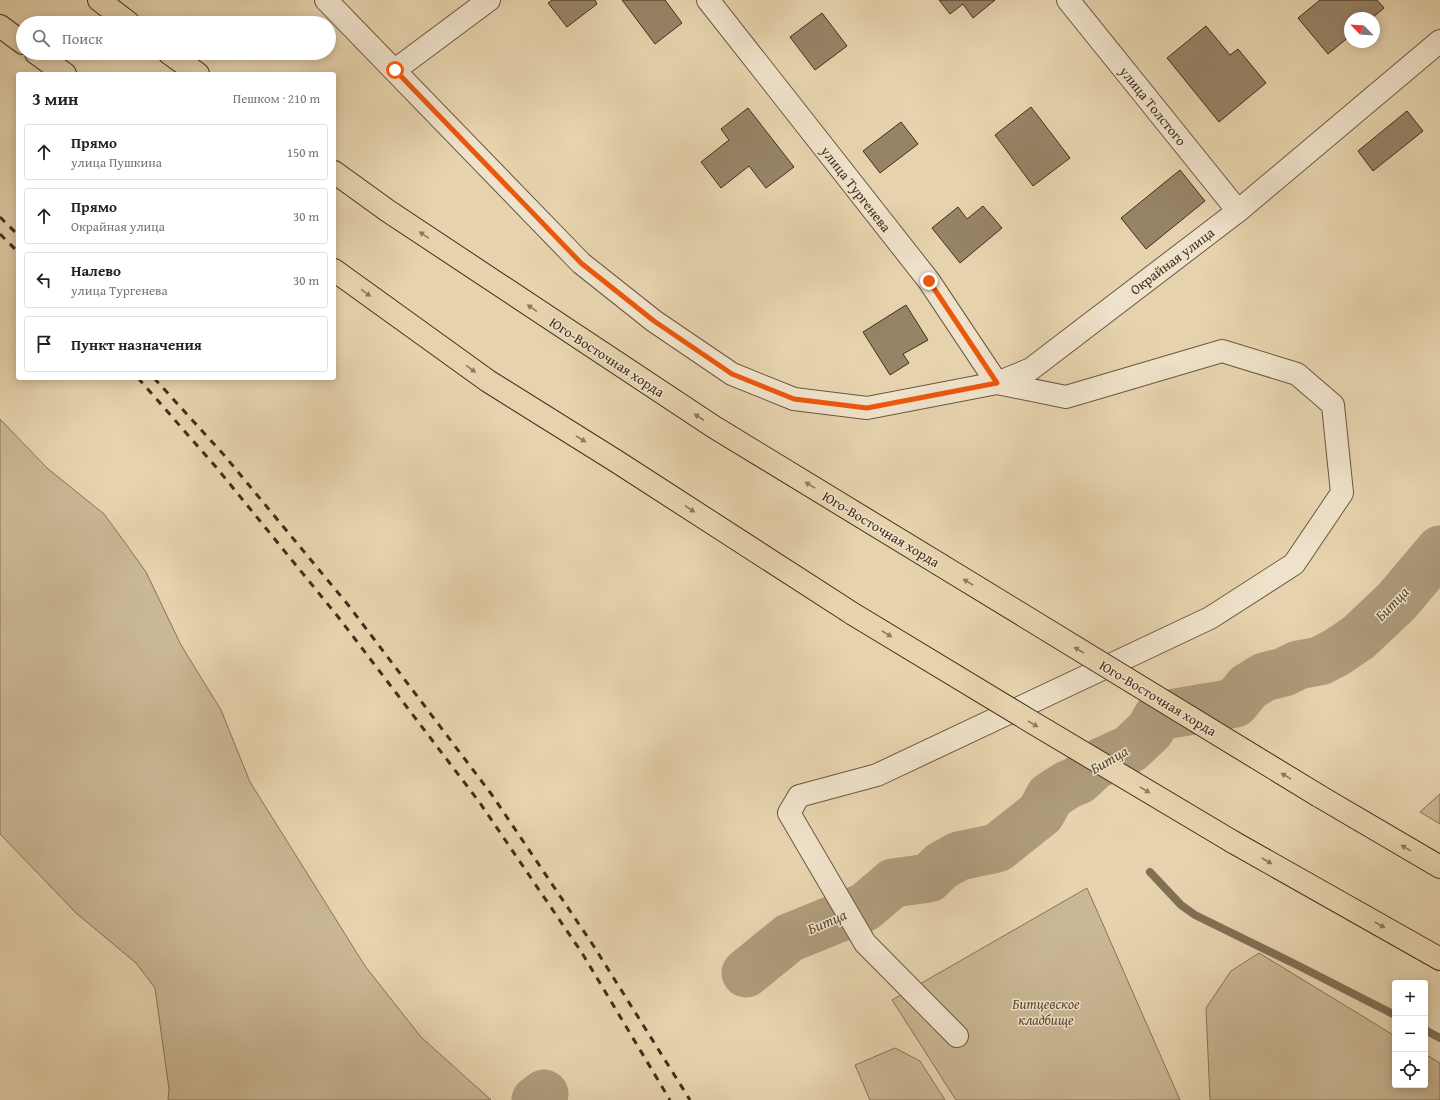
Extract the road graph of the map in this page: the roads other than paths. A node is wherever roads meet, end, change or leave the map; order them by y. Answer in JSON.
{"nodes":[{"id":1,"x":99,"y":0,"type":"edge"},
{"id":2,"x":326,"y":0,"type":"edge"},
{"id":3,"x":489,"y":0,"type":"edge"},
{"id":4,"x":708,"y":0,"type":"edge"},
{"id":5,"x":1068,"y":0,"type":"edge"},
{"id":6,"x":120,"y":16,"type":"edge"},
{"id":7,"x":0,"y":26,"type":"edge"},
{"id":8,"x":16,"y":38,"type":"edge"},
{"id":9,"x":1440,"y":41,"type":"edge"},
{"id":10,"x":46,"y":60,"type":"edge"},
{"id":11,"x":179,"y":60,"type":"edge"},
{"id":12,"x":395,"y":70,"type":"junction"},
{"id":13,"x":62,"y":72,"type":"edge"},
{"id":14,"x":195,"y":72,"type":"edge"},
{"id":15,"x":336,"y":173,"type":"edge"},
{"id":16,"x":1238,"y":211,"type":"junction"},
{"id":17,"x":336,"y":271,"type":"edge"},
{"id":18,"x":997,"y":383,"type":"junction"},
{"id":19,"x":1440,"y":868,"type":"edge"},
{"id":20,"x":1440,"y":959,"type":"edge"},
{"id":21,"x":957,"y":1036,"type":"dead end"}],
"edges":[{"from":1,"to":6,"type":"main road"},
{"from":2,"to":12,"type":"street","name":"Окрайная улица"},
{"from":3,"to":12,"type":"street"},
{"from":4,"to":18,"type":"street","name":"улица Тургенева"},
{"from":5,"to":16,"type":"street","name":"улица Толстого"},
{"from":7,"to":8,"type":"main road"},
{"from":9,"to":16,"type":"street","name":"Окрайная улица"},
{"from":10,"to":13,"type":"main road"},
{"from":11,"to":14,"type":"main road"},
{"from":12,"to":18,"type":"street","name":"Окрайная улица"},
{"from":19,"to":15,"type":"main road","name":"Юго-Восточная хорда","one_way":true,"bridge":true},
{"from":16,"to":18,"type":"street","name":"Окрайная улица"},
{"from":17,"to":20,"type":"main road","one_way":true,"bridge":true},
{"from":18,"to":21,"type":"street"}]}
